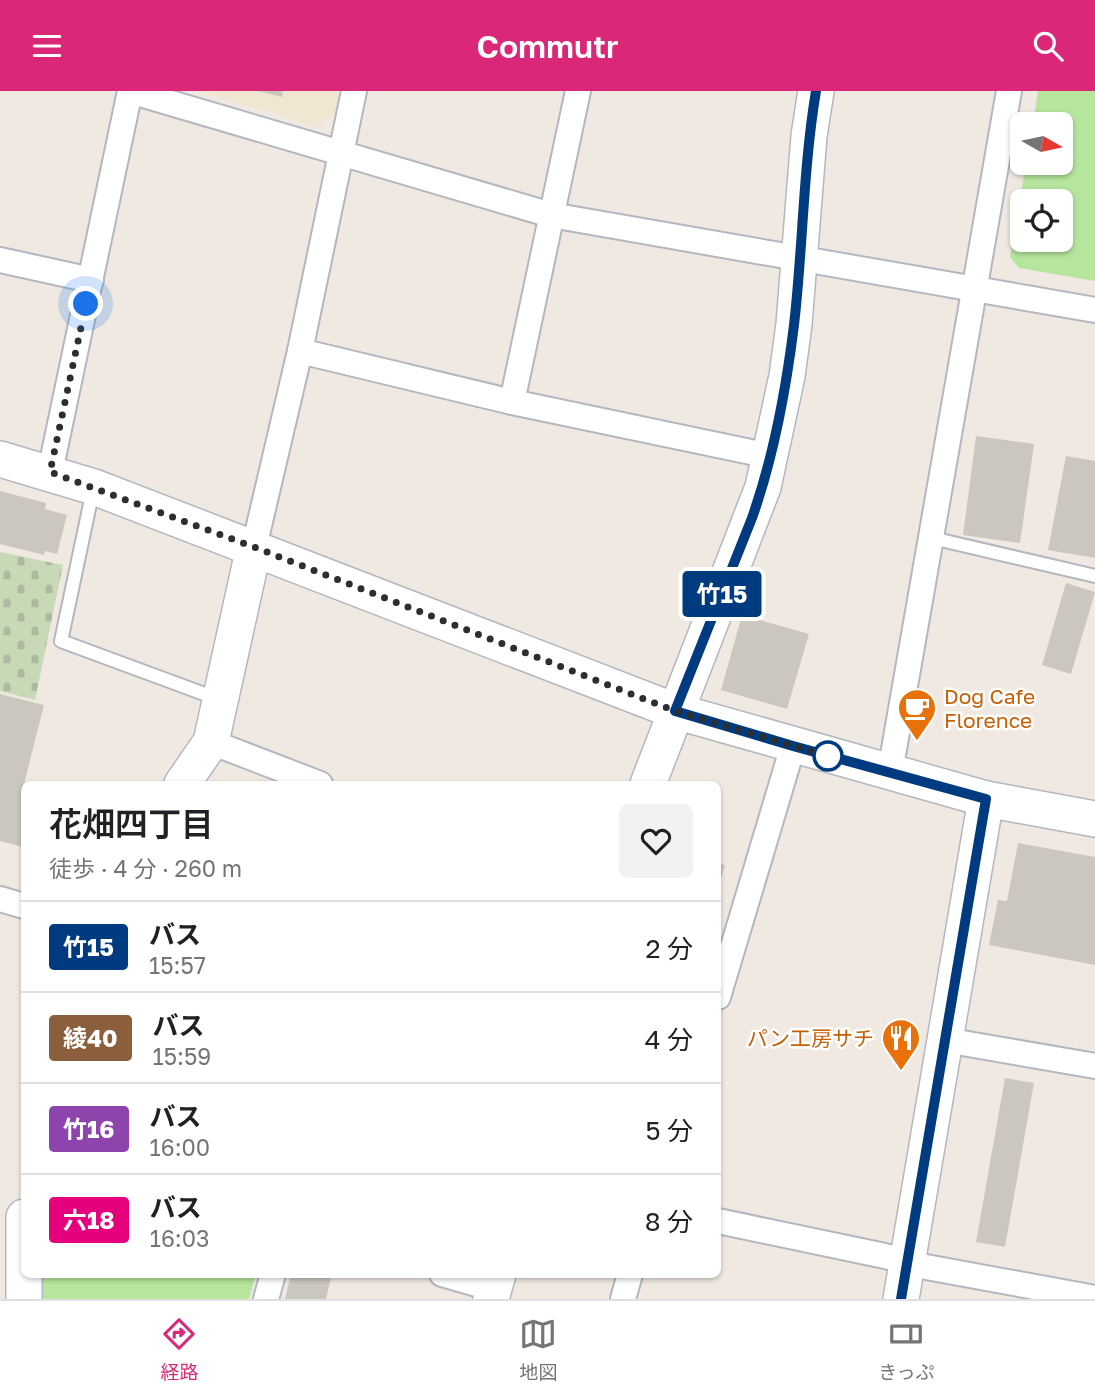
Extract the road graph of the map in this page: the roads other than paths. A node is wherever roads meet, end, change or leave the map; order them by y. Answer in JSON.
{"nodes":[{"id":1,"x":130,"y":91,"type":"edge"},
{"id":2,"x":354,"y":91,"type":"edge"},
{"id":3,"x":578,"y":91,"type":"edge"},
{"id":4,"x":816,"y":91,"type":"edge"},
{"id":5,"x":1009,"y":91,"type":"edge"},
{"id":6,"x":340,"y":154,"type":"junction"},
{"id":7,"x":551,"y":215,"type":"junction"},
{"id":8,"x":0,"y":260,"type":"edge"},
{"id":9,"x":799,"y":260,"type":"junction"},
{"id":10,"x":91,"y":280,"type":"junction"},
{"id":11,"x":976,"y":289,"type":"junction"},
{"id":12,"x":1095,"y":310,"type":"edge"},
{"id":13,"x":300,"y":351,"type":"junction"},
{"id":14,"x":512,"y":402,"type":"junction"},
{"id":15,"x":770,"y":456,"type":"junction"},
{"id":16,"x":0,"y":459,"type":"edge"},
{"id":17,"x":50,"y":472,"type":"junction"},
{"id":18,"x":94,"y":487,"type":"junction"},
{"id":19,"x":932,"y":538,"type":"junction"},
{"id":20,"x":254,"y":547,"type":"junction"},
{"id":21,"x":1095,"y":576,"type":"edge"},
{"id":22,"x":222,"y":700,"type":"junction"},
{"id":23,"x":675,"y":711,"type":"junction"},
{"id":24,"x":211,"y":742,"type":"junction"},
{"id":25,"x":793,"y":746,"type":"junction"},
{"id":26,"x":890,"y":772,"type":"junction"},
{"id":27,"x":184,"y":781,"type":"edge"},
{"id":28,"x":312,"y":781,"type":"edge"},
{"id":29,"x":649,"y":781,"type":"edge"},
{"id":30,"x":986,"y":799,"type":"junction"},
{"id":31,"x":1095,"y":820,"type":"edge"},
{"id":32,"x":0,"y":899,"type":"edge"},
{"id":33,"x":21,"y":905,"type":"edge"},
{"id":34,"x":721,"y":987,"type":"edge"},
{"id":35,"x":945,"y":1041,"type":"junction"},
{"id":36,"x":1095,"y":1066,"type":"edge"},
{"id":37,"x":721,"y":1222,"type":"edge"},
{"id":38,"x":907,"y":1262,"type":"junction"},
{"id":39,"x":24,"y":1278,"type":"edge"},
{"id":40,"x":272,"y":1278,"type":"edge"},
{"id":41,"x":458,"y":1278,"type":"edge"},
{"id":42,"x":629,"y":1278,"type":"edge"},
{"id":43,"x":495,"y":1287,"type":"edge"},
{"id":44,"x":24,"y":1299,"type":"edge"},
{"id":45,"x":267,"y":1299,"type":"edge"},
{"id":46,"x":623,"y":1299,"type":"edge"},
{"id":47,"x":901,"y":1299,"type":"edge"},
{"id":48,"x":1095,"y":1299,"type":"edge"}],
"edges":[{"from":1,"to":6,"type":"street"},
{"from":1,"to":10,"type":"street"},
{"from":2,"to":6,"type":"street"},
{"from":3,"to":7,"type":"street"},
{"from":4,"to":9,"type":"street"},
{"from":5,"to":11,"type":"street"},
{"from":6,"to":7,"type":"street"},
{"from":6,"to":13,"type":"street"},
{"from":7,"to":9,"type":"street"},
{"from":7,"to":14,"type":"street"},
{"from":8,"to":10,"type":"street"},
{"from":9,"to":11,"type":"street"},
{"from":9,"to":15,"type":"street"},
{"from":10,"to":17,"type":"street"},
{"from":11,"to":12,"type":"street"},
{"from":11,"to":19,"type":"street"},
{"from":13,"to":14,"type":"street"},
{"from":13,"to":20,"type":"street"},
{"from":14,"to":15,"type":"street"},
{"from":15,"to":23,"type":"street"},
{"from":16,"to":17,"type":"street"},
{"from":17,"to":18,"type":"street"},
{"from":18,"to":20,"type":"street"},
{"from":18,"to":22,"type":"lane"},
{"from":19,"to":21,"type":"lane"},
{"from":19,"to":26,"type":"street"},
{"from":20,"to":22,"type":"street"},
{"from":20,"to":23,"type":"street"},
{"from":22,"to":24,"type":"street"},
{"from":23,"to":25,"type":"street"},
{"from":23,"to":29,"type":"street"},
{"from":24,"to":27,"type":"street"},
{"from":24,"to":28,"type":"street"},
{"from":25,"to":26,"type":"street"},
{"from":25,"to":34,"type":"street"},
{"from":26,"to":30,"type":"street"},
{"from":30,"to":31,"type":"street"},
{"from":30,"to":35,"type":"street"},
{"from":32,"to":33,"type":"street"},
{"from":35,"to":36,"type":"street"},
{"from":35,"to":38,"type":"street"},
{"from":37,"to":38,"type":"street"},
{"from":38,"to":47,"type":"street"},
{"from":38,"to":48,"type":"street"},
{"from":39,"to":44,"type":"street"},
{"from":40,"to":45,"type":"street"},
{"from":41,"to":43,"type":"street"},
{"from":42,"to":46,"type":"street"}]}
